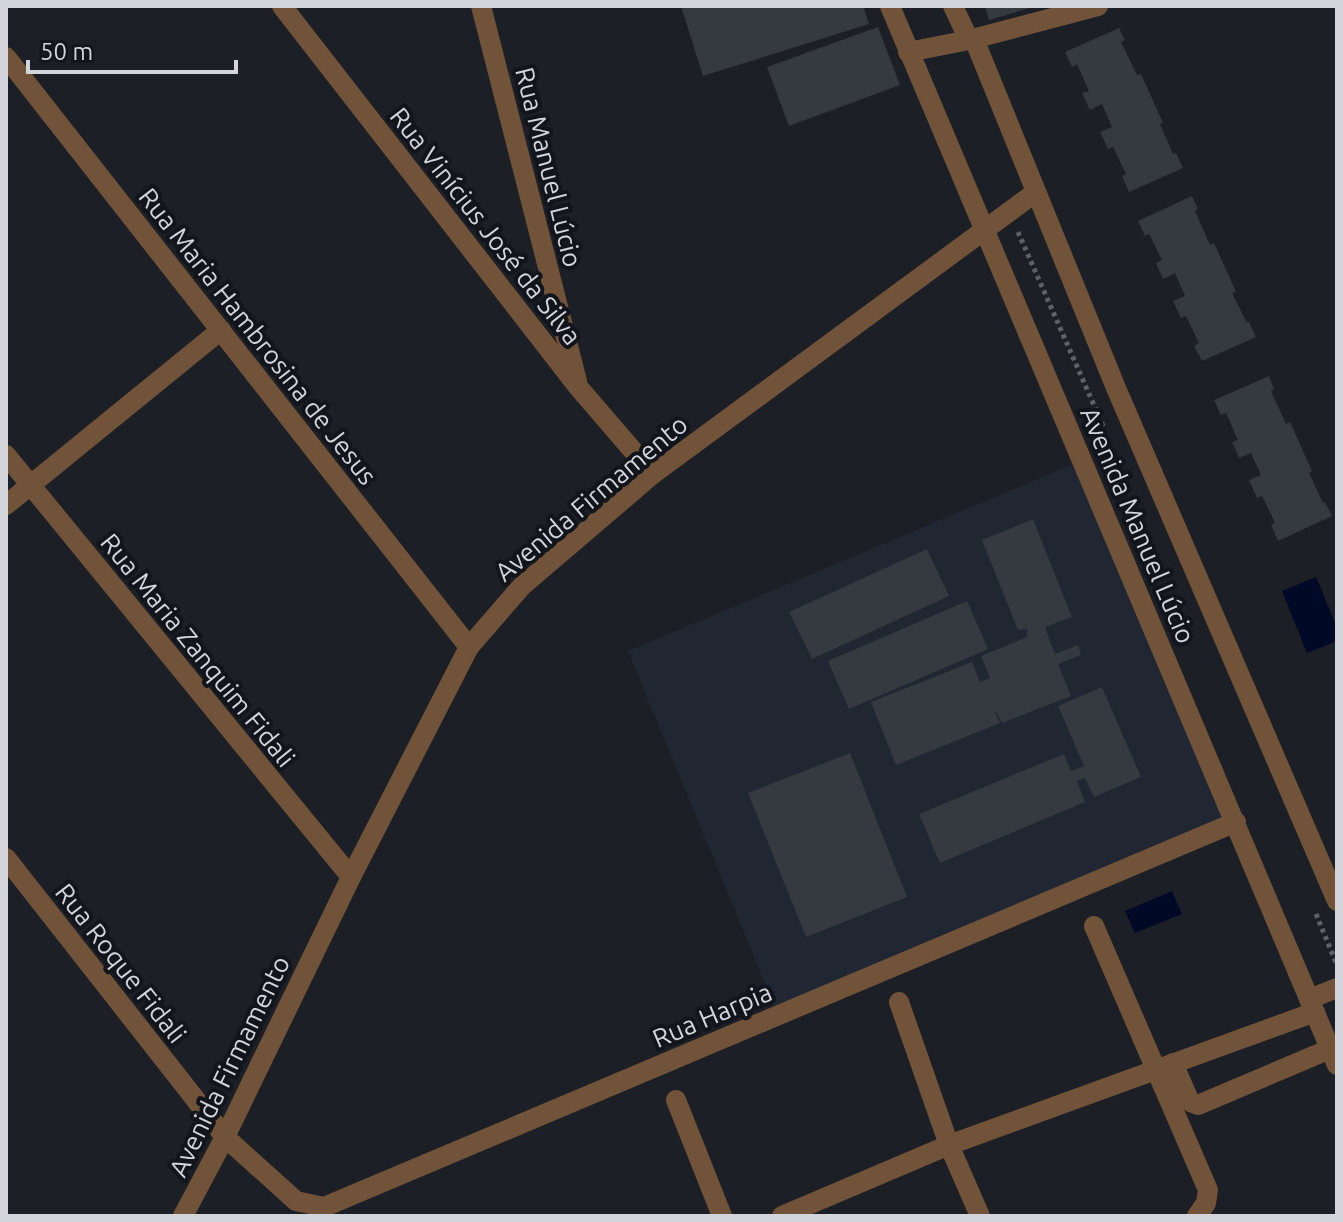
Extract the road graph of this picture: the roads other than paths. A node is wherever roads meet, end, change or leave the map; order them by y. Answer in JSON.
{"nodes":[{"id":1,"x":282,"y":6,"type":"edge"},
{"id":2,"x":481,"y":6,"type":"edge"},
{"id":3,"x":890,"y":6,"type":"edge"},
{"id":4,"x":953,"y":6,"type":"edge"},
{"id":5,"x":1098,"y":6,"type":"edge"},
{"id":6,"x":971,"y":40,"type":"junction"},
{"id":7,"x":908,"y":52,"type":"junction"},
{"id":8,"x":6,"y":57,"type":"edge"},
{"id":9,"x":1036,"y":192,"type":"junction"},
{"id":10,"x":983,"y":230,"type":"junction"},
{"id":11,"x":221,"y":330,"type":"junction"},
{"id":12,"x":579,"y":388,"type":"junction"},
{"id":13,"x":6,"y":455,"type":"edge"},
{"id":14,"x":653,"y":474,"type":"junction"},
{"id":15,"x":30,"y":485,"type":"junction"},
{"id":16,"x":6,"y":505,"type":"edge"},
{"id":17,"x":469,"y":647,"type":"junction"},
{"id":18,"x":1236,"y":822,"type":"junction"},
{"id":19,"x":6,"y":858,"type":"edge"},
{"id":20,"x":351,"y":877,"type":"junction"},
{"id":21,"x":1337,"y":901,"type":"edge"},
{"id":22,"x":1094,"y":926,"type":"dead end"},
{"id":23,"x":1337,"y":988,"type":"edge"},
{"id":24,"x":899,"y":1002,"type":"dead end"},
{"id":25,"x":1312,"y":1006,"type":"junction"},
{"id":26,"x":1334,"y":1057,"type":"edge"},
{"id":27,"x":1165,"y":1066,"type":"junction"},
{"id":28,"x":676,"y":1100,"type":"dead end"},
{"id":29,"x":225,"y":1137,"type":"junction"},
{"id":30,"x":949,"y":1145,"type":"junction"},
{"id":31,"x":325,"y":1212,"type":"edge"},
{"id":32,"x":183,"y":1216,"type":"edge"},
{"id":33,"x":722,"y":1216,"type":"edge"},
{"id":34,"x":782,"y":1216,"type":"edge"},
{"id":35,"x":980,"y":1216,"type":"edge"},
{"id":36,"x":1197,"y":1216,"type":"edge"}],
"edges":[{"from":1,"to":12,"type":"street","name":"Rua Vinícius José da Silva"},
{"from":2,"to":12,"type":"street","name":"Rua Manuel Lúcio"},
{"from":3,"to":7,"type":"street","name":"Avenida Manuel Lúcio"},
{"from":4,"to":6,"type":"street","name":"Avenida Manuel Lúcio"},
{"from":5,"to":6,"type":"street"},
{"from":6,"to":7,"type":"street"},
{"from":6,"to":9,"type":"street","name":"Avenida Manuel Lúcio"},
{"from":7,"to":10,"type":"street","name":"Avenida Manuel Lúcio"},
{"from":8,"to":11,"type":"street","name":"Rua Maria Hambrosina de Jesus"},
{"from":9,"to":10,"type":"street","name":"Avenida Firmamento"},
{"from":9,"to":21,"type":"street","name":"Avenida Manuel Lúcio"},
{"from":10,"to":14,"type":"street","name":"Avenida Firmamento"},
{"from":10,"to":18,"type":"street","name":"Avenida Manuel Lúcio"},
{"from":11,"to":15,"type":"street"},
{"from":11,"to":17,"type":"street","name":"Rua Maria Hambrosina de Jesus"},
{"from":12,"to":14,"type":"street","name":"Rua Vinícius José da Silva"},
{"from":13,"to":15,"type":"street","name":"Rua Maria Zanquim Fidali"},
{"from":14,"to":17,"type":"street","name":"Avenida Firmamento"},
{"from":15,"to":16,"type":"street"},
{"from":15,"to":20,"type":"street","name":"Rua Maria Zanquim Fidali"},
{"from":17,"to":20,"type":"street","name":"Avenida Firmamento"},
{"from":18,"to":25,"type":"street","name":"Avenida Manuel Lúcio"},
{"from":18,"to":31,"type":"street","name":"Rua Harpia"},
{"from":19,"to":29,"type":"street","name":"Rua Roque Fidali"},
{"from":20,"to":29,"type":"street","name":"Avenida Firmamento"},
{"from":22,"to":27,"type":"street"},
{"from":23,"to":25,"type":"street"},
{"from":24,"to":30,"type":"street"},
{"from":25,"to":26,"type":"street","name":"Avenida Manuel Lúcio"},
{"from":25,"to":27,"type":"street"},
{"from":26,"to":27,"type":"street"},
{"from":27,"to":30,"type":"street"},
{"from":27,"to":36,"type":"street"},
{"from":28,"to":33,"type":"street"},
{"from":29,"to":31,"type":"street","name":"Rua Harpia"},
{"from":29,"to":32,"type":"street","name":"Avenida Firmamento"},
{"from":30,"to":34,"type":"street"},
{"from":30,"to":35,"type":"street"}]}
